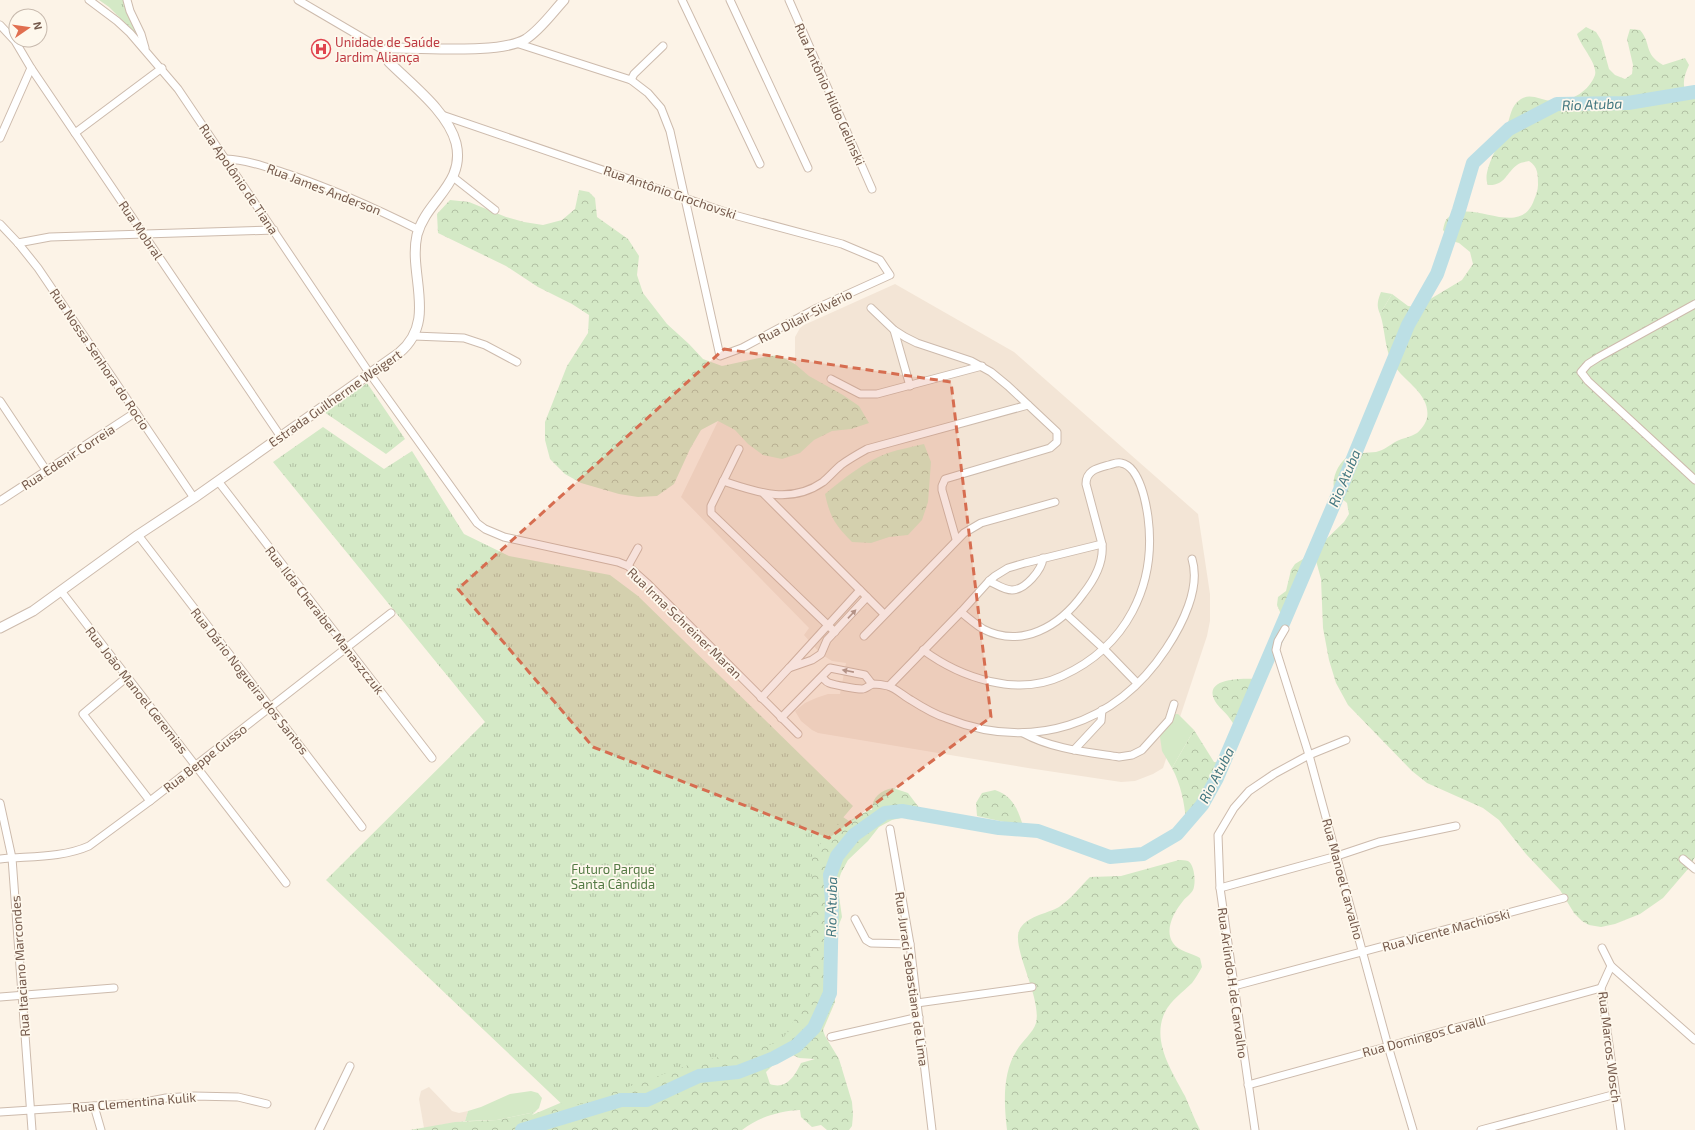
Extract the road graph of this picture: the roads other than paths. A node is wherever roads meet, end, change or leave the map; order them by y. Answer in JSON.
{"nodes":[{"id":1,"x":89,"y":0,"type":"edge"},
{"id":2,"x":127,"y":0,"type":"edge"},
{"id":3,"x":298,"y":0,"type":"edge"},
{"id":4,"x":564,"y":0,"type":"edge"},
{"id":5,"x":682,"y":0,"type":"edge"},
{"id":6,"x":730,"y":0,"type":"edge"},
{"id":7,"x":789,"y":0,"type":"edge"},
{"id":8,"x":0,"y":25,"type":"edge"},
{"id":9,"x":516,"y":43,"type":"junction"},
{"id":10,"x":663,"y":46,"type":"dead end"},
{"id":11,"x":146,"y":50,"type":"junction"},
{"id":12,"x":385,"y":51,"type":"junction"},
{"id":13,"x":31,"y":68,"type":"junction"},
{"id":14,"x":162,"y":68,"type":"junction"},
{"id":15,"x":631,"y":80,"type":"junction"},
{"id":16,"x":442,"y":115,"type":"junction"},
{"id":17,"x":75,"y":133,"type":"junction"},
{"id":18,"x":0,"y":138,"type":"edge"},
{"id":19,"x":226,"y":159,"type":"junction"},
{"id":20,"x":760,"y":164,"type":"dead end"},
{"id":21,"x":808,"y":168,"type":"dead end"},
{"id":22,"x":453,"y":177,"type":"junction"},
{"id":23,"x":872,"y":189,"type":"dead end"},
{"id":24,"x":685,"y":198,"type":"junction"},
{"id":25,"x":495,"y":210,"type":"dead end"},
{"id":26,"x":0,"y":224,"type":"edge"},
{"id":27,"x":274,"y":230,"type":"junction"},
{"id":28,"x":419,"y":230,"type":"junction"},
{"id":29,"x":143,"y":234,"type":"junction"},
{"id":30,"x":18,"y":243,"type":"junction"},
{"id":31,"x":890,"y":275,"type":"joint"},
{"id":32,"x":1695,"y":304,"type":"edge"},
{"id":33,"x":871,"y":308,"type":"dead end"},
{"id":34,"x":894,"y":330,"type":"junction"},
{"id":35,"x":414,"y":336,"type":"junction"},
{"id":36,"x":517,"y":362,"type":"dead end"},
{"id":37,"x":982,"y":366,"type":"junction"},
{"id":38,"x":370,"y":374,"type":"junction"},
{"id":39,"x":831,"y":379,"type":"dead end"},
{"id":40,"x":910,"y":386,"type":"junction"},
{"id":41,"x":0,"y":401,"type":"edge"},
{"id":42,"x":1028,"y":405,"type":"junction"},
{"id":43,"x":136,"y":412,"type":"junction"},
{"id":44,"x":281,"y":437,"type":"junction"},
{"id":45,"x":739,"y":449,"type":"dead end"},
{"id":46,"x":46,"y":470,"type":"junction"},
{"id":47,"x":1695,"y":480,"type":"edge"},
{"id":48,"x":218,"y":481,"type":"junction"},
{"id":49,"x":723,"y":481,"type":"junction"},
{"id":50,"x":764,"y":494,"type":"junction"},
{"id":51,"x":194,"y":498,"type":"junction"},
{"id":52,"x":0,"y":501,"type":"edge"},
{"id":53,"x":1054,"y":502,"type":"dead end"},
{"id":54,"x":138,"y":535,"type":"junction"},
{"id":55,"x":956,"y":539,"type":"junction"},
{"id":56,"x":1102,"y":544,"type":"junction"},
{"id":57,"x":638,"y":548,"type":"dead end"},
{"id":58,"x":1043,"y":558,"type":"junction"},
{"id":59,"x":1192,"y":559,"type":"dead end"},
{"id":60,"x":628,"y":566,"type":"junction"},
{"id":61,"x":989,"y":581,"type":"junction"},
{"id":62,"x":860,"y":590,"type":"junction"},
{"id":63,"x":61,"y":592,"type":"junction"},
{"id":64,"x":867,"y":597,"type":"junction"},
{"id":65,"x":961,"y":612,"type":"junction"},
{"id":66,"x":391,"y":613,"type":"dead end"},
{"id":67,"x":884,"y":614,"type":"junction"},
{"id":68,"x":1066,"y":614,"type":"junction"},
{"id":69,"x":827,"y":625,"type":"junction"},
{"id":70,"x":0,"y":628,"type":"edge"},
{"id":71,"x":1285,"y":629,"type":"dead end"},
{"id":72,"x":835,"y":632,"type":"junction"},
{"id":73,"x":864,"y":636,"type":"dead end"},
{"id":74,"x":808,"y":647,"type":"junction"},
{"id":75,"x":347,"y":648,"type":"junction"},
{"id":76,"x":1104,"y":649,"type":"junction"},
{"id":77,"x":923,"y":650,"type":"junction"},
{"id":78,"x":816,"y":657,"type":"junction"},
{"id":79,"x":789,"y":668,"type":"junction"},
{"id":80,"x":822,"y":677,"type":"junction"},
{"id":81,"x":127,"y":678,"type":"junction"},
{"id":82,"x":872,"y":684,"type":"junction"},
{"id":83,"x":1137,"y":684,"type":"junction"},
{"id":84,"x":889,"y":686,"type":"junction"},
{"id":85,"x":762,"y":698,"type":"junction"},
{"id":86,"x":1174,"y":704,"type":"dead end"},
{"id":87,"x":270,"y":707,"type":"junction"},
{"id":88,"x":1102,"y":710,"type":"junction"},
{"id":89,"x":781,"y":718,"type":"junction"},
{"id":90,"x":1023,"y":733,"type":"junction"},
{"id":91,"x":798,"y":734,"type":"dead end"},
{"id":92,"x":1346,"y":740,"type":"dead end"},
{"id":93,"x":1074,"y":750,"type":"junction"},
{"id":94,"x":1309,"y":755,"type":"junction"},
{"id":95,"x":432,"y":758,"type":"dead end"},
{"id":96,"x":195,"y":766,"type":"junction"},
{"id":97,"x":150,"y":801,"type":"junction"},
{"id":98,"x":0,"y":803,"type":"edge"},
{"id":99,"x":1456,"y":826,"type":"dead end"},
{"id":100,"x":362,"y":827,"type":"dead end"},
{"id":101,"x":890,"y":829,"type":"dead end"},
{"id":102,"x":1337,"y":856,"type":"junction"},
{"id":103,"x":12,"y":858,"type":"junction"},
{"id":104,"x":0,"y":859,"type":"edge"},
{"id":105,"x":1683,"y":859,"type":"dead end"},
{"id":106,"x":1695,"y":869,"type":"edge"},
{"id":107,"x":286,"y":883,"type":"dead end"},
{"id":108,"x":1220,"y":888,"type":"junction"},
{"id":109,"x":1564,"y":898,"type":"dead end"},
{"id":110,"x":855,"y":919,"type":"dead end"},
{"id":111,"x":910,"y":944,"type":"junction"},
{"id":112,"x":1602,"y":948,"type":"dead end"},
{"id":113,"x":1363,"y":952,"type":"junction"},
{"id":114,"x":1611,"y":966,"type":"junction"},
{"id":115,"x":1234,"y":986,"type":"junction"},
{"id":116,"x":1032,"y":987,"type":"dead end"},
{"id":117,"x":114,"y":988,"type":"dead end"},
{"id":118,"x":1601,"y":988,"type":"junction"},
{"id":119,"x":22,"y":995,"type":"junction"},
{"id":120,"x":0,"y":997,"type":"edge"},
{"id":121,"x":917,"y":1003,"type":"junction"},
{"id":122,"x":919,"y":1017,"type":"junction"},
{"id":123,"x":831,"y":1037,"type":"dead end"},
{"id":124,"x":1695,"y":1040,"type":"edge"},
{"id":125,"x":1388,"y":1046,"type":"junction"},
{"id":126,"x":350,"y":1066,"type":"dead end"},
{"id":127,"x":1248,"y":1085,"type":"junction"},
{"id":128,"x":1616,"y":1094,"type":"junction"},
{"id":129,"x":267,"y":1104,"type":"dead end"},
{"id":130,"x":94,"y":1106,"type":"junction"},
{"id":131,"x":30,"y":1110,"type":"junction"},
{"id":132,"x":0,"y":1112,"type":"edge"},
{"id":133,"x":32,"y":1130,"type":"edge"},
{"id":134,"x":101,"y":1130,"type":"edge"},
{"id":135,"x":319,"y":1130,"type":"edge"},
{"id":136,"x":932,"y":1130,"type":"edge"},
{"id":137,"x":1255,"y":1130,"type":"edge"},
{"id":138,"x":1413,"y":1130,"type":"edge"},
{"id":139,"x":1481,"y":1130,"type":"edge"},
{"id":140,"x":1621,"y":1130,"type":"edge"}],
"edges":[{"from":1,"to":11,"type":"street","name":"Rua Apolônio de Tiana"},
{"from":2,"to":11,"type":"street"},
{"from":3,"to":12,"type":"street"},
{"from":4,"to":9,"type":"street"},
{"from":5,"to":20,"type":"street"},
{"from":6,"to":21,"type":"street"},
{"from":7,"to":23,"type":"street","name":"Rua Antônio Hildo Gelinski"},
{"from":8,"to":13,"type":"street","name":"Rua Mobral"},
{"from":9,"to":12,"type":"street"},
{"from":9,"to":15,"type":"street"},
{"from":10,"to":15,"type":"street"},
{"from":11,"to":14,"type":"street","name":"Rua Apolônio de Tiana"},
{"from":12,"to":16,"type":"street","name":"Estrada Guilherme Weigert"},
{"from":13,"to":17,"type":"street","name":"Rua Mobral"},
{"from":13,"to":18,"type":"street"},
{"from":14,"to":17,"type":"street"},
{"from":14,"to":19,"type":"street","name":"Rua Apolônio de Tiana"},
{"from":15,"to":24,"type":"street"},
{"from":16,"to":22,"type":"street","name":"Estrada Guilherme Weigert"},
{"from":16,"to":24,"type":"street","name":"Rua Antônio Grochovski"},
{"from":17,"to":29,"type":"street","name":"Rua Mobral"},
{"from":19,"to":27,"type":"street","name":"Rua Apolônio de Tiana"},
{"from":19,"to":28,"type":"street","name":"Rua James Anderson"},
{"from":22,"to":25,"type":"street"},
{"from":22,"to":28,"type":"street","name":"Estrada Guilherme Weigert"},
{"from":24,"to":31,"type":"street","name":"Rua Antônio Grochovski"},
{"from":24,"to":31,"type":"street","name":"Rua Dilair Silvério"},
{"from":26,"to":30,"type":"street","name":"Rua Nossa Senhora do Rocio"},
{"from":27,"to":29,"type":"street"},
{"from":27,"to":38,"type":"street","name":"Rua Apolônio de Tiana"},
{"from":28,"to":35,"type":"street","name":"Estrada Guilherme Weigert"},
{"from":29,"to":30,"type":"street"},
{"from":29,"to":44,"type":"street","name":"Rua Mobral"},
{"from":30,"to":43,"type":"street","name":"Rua Nossa Senhora do Rocio"},
{"from":32,"to":47,"type":"street"},
{"from":33,"to":34,"type":"street"},
{"from":34,"to":37,"type":"street"},
{"from":34,"to":40,"type":"street"},
{"from":35,"to":36,"type":"street"},
{"from":35,"to":38,"type":"street","name":"Estrada Guilherme Weigert"},
{"from":37,"to":40,"type":"street"},
{"from":37,"to":42,"type":"street"},
{"from":38,"to":44,"type":"street","name":"Estrada Guilherme Weigert"},
{"from":38,"to":60,"type":"street","name":"Rua Irma Schreiner Maran"},
{"from":39,"to":40,"type":"street"},
{"from":41,"to":46,"type":"street"},
{"from":42,"to":50,"type":"street"},
{"from":42,"to":55,"type":"street"},
{"from":43,"to":46,"type":"street","name":"Rua Edenir Correia"},
{"from":43,"to":51,"type":"street","name":"Rua Nossa Senhora do Rocio"},
{"from":44,"to":48,"type":"street","name":"Estrada Guilherme Weigert"},
{"from":45,"to":49,"type":"street"},
{"from":46,"to":52,"type":"street","name":"Rua Edenir Correia"},
{"from":48,"to":51,"type":"street","name":"Estrada Guilherme Weigert"},
{"from":48,"to":75,"type":"street","name":"Rua Ilda Cheraiber Manaszczuk"},
{"from":49,"to":50,"type":"street"},
{"from":49,"to":69,"type":"street"},
{"from":50,"to":62,"type":"street"},
{"from":51,"to":54,"type":"street","name":"Estrada Guilherme Weigert"},
{"from":53,"to":55,"type":"street"},
{"from":54,"to":63,"type":"street","name":"Estrada Guilherme Weigert"},
{"from":54,"to":87,"type":"street","name":"Rua Dário Nogueira dos Santos"},
{"from":55,"to":67,"type":"street"},
{"from":56,"to":58,"type":"street"},
{"from":56,"to":68,"type":"street"},
{"from":56,"to":76,"type":"street"},
{"from":57,"to":60,"type":"street"},
{"from":58,"to":61,"type":"street"},
{"from":58,"to":61,"type":"street"},
{"from":59,"to":83,"type":"street"},
{"from":60,"to":85,"type":"street","name":"Rua Irma Schreiner Maran"},
{"from":61,"to":65,"type":"street"},
{"from":62,"to":64,"type":"street"},
{"from":62,"to":69,"type":"street"},
{"from":63,"to":70,"type":"street","name":"Estrada Guilherme Weigert"},
{"from":63,"to":81,"type":"street","name":"Rua João Manoel Geremias"},
{"from":64,"to":67,"type":"street"},
{"from":72,"to":64,"type":"street","one_way":true},
{"from":65,"to":68,"type":"street"},
{"from":65,"to":77,"type":"street"},
{"from":66,"to":75,"type":"street","name":"Rua Beppe Gusso"},
{"from":67,"to":73,"type":"street"},
{"from":68,"to":76,"type":"street"},
{"from":69,"to":72,"type":"street"},
{"from":69,"to":74,"type":"street"},
{"from":71,"to":94,"type":"street","name":"Rua Manoel Carvalho"},
{"from":72,"to":78,"type":"street"},
{"from":74,"to":78,"type":"street"},
{"from":74,"to":79,"type":"street"},
{"from":75,"to":87,"type":"street","name":"Rua Beppe Gusso"},
{"from":75,"to":95,"type":"street","name":"Rua Ilda Cheraiber Manaszczuk"},
{"from":76,"to":77,"type":"street"},
{"from":76,"to":83,"type":"street"},
{"from":77,"to":84,"type":"street"},
{"from":78,"to":79,"type":"street"},
{"from":79,"to":85,"type":"street"},
{"from":80,"to":82,"type":"street"},
{"from":82,"to":80,"type":"street","one_way":true},
{"from":80,"to":89,"type":"street"},
{"from":81,"to":96,"type":"street","name":"Rua João Manoel Geremias"},
{"from":81,"to":97,"type":"street"},
{"from":82,"to":84,"type":"street"},
{"from":83,"to":88,"type":"street"},
{"from":84,"to":90,"type":"street"},
{"from":85,"to":89,"type":"street","name":"Rua Irma Schreiner Maran"},
{"from":86,"to":93,"type":"street"},
{"from":87,"to":96,"type":"street","name":"Rua Beppe Gusso"},
{"from":87,"to":100,"type":"street","name":"Rua Dário Nogueira dos Santos"},
{"from":88,"to":90,"type":"street"},
{"from":88,"to":93,"type":"street"},
{"from":89,"to":91,"type":"street","name":"Rua Irma Schreiner Maran"},
{"from":90,"to":93,"type":"street"},
{"from":92,"to":94,"type":"street"},
{"from":94,"to":102,"type":"street","name":"Rua Manoel Carvalho"},
{"from":94,"to":108,"type":"street","name":"Rua Arlindo H de Carvalho"},
{"from":96,"to":97,"type":"street","name":"Rua Beppe Gusso"},
{"from":96,"to":107,"type":"street","name":"Rua João Manoel Geremias"},
{"from":97,"to":103,"type":"street","name":"Rua Beppe Gusso"},
{"from":98,"to":103,"type":"street","name":"Rua Itaciano Marcondes"},
{"from":99,"to":102,"type":"street"},
{"from":101,"to":111,"type":"street","name":"Rua Juraci Sebastiana de Lima"},
{"from":102,"to":108,"type":"street"},
{"from":102,"to":113,"type":"street","name":"Rua Manoel Carvalho"},
{"from":103,"to":104,"type":"street","name":"Rua Beppe Gusso"},
{"from":103,"to":119,"type":"street","name":"Rua Itaciano Marcondes"},
{"from":105,"to":106,"type":"street"},
{"from":108,"to":115,"type":"street","name":"Rua Arlindo H de Carvalho"},
{"from":109,"to":113,"type":"street","name":"Rua Vicente Machioski"},
{"from":110,"to":111,"type":"street"},
{"from":111,"to":121,"type":"street","name":"Rua Juraci Sebastiana de Lima"},
{"from":112,"to":114,"type":"street"},
{"from":113,"to":115,"type":"street","name":"Rua Vicente Machioski"},
{"from":113,"to":125,"type":"street","name":"Rua Manoel Carvalho"},
{"from":114,"to":118,"type":"street","name":"Rua Marcos Wosch"},
{"from":114,"to":124,"type":"street"},
{"from":115,"to":127,"type":"street","name":"Rua Arlindo H de Carvalho"},
{"from":116,"to":121,"type":"street"},
{"from":117,"to":119,"type":"street"},
{"from":118,"to":125,"type":"street","name":"Rua Domingos Cavalli"},
{"from":118,"to":128,"type":"street","name":"Rua Marcos Wosch"},
{"from":119,"to":120,"type":"street"},
{"from":119,"to":131,"type":"street","name":"Rua Itaciano Marcondes"},
{"from":121,"to":122,"type":"street","name":"Rua Juraci Sebastiana de Lima"},
{"from":122,"to":123,"type":"street"},
{"from":122,"to":136,"type":"street","name":"Rua Juraci Sebastiana de Lima"},
{"from":125,"to":127,"type":"street","name":"Rua Domingos Cavalli"},
{"from":125,"to":138,"type":"street","name":"Rua Manoel Carvalho"},
{"from":126,"to":135,"type":"street"},
{"from":127,"to":137,"type":"street","name":"Rua Arlindo H de Carvalho"},
{"from":128,"to":139,"type":"street"},
{"from":128,"to":140,"type":"street","name":"Rua Marcos Wosch"},
{"from":129,"to":130,"type":"street","name":"Rua Clementina Kulik"},
{"from":130,"to":131,"type":"street","name":"Rua Clementina Kulik"},
{"from":130,"to":134,"type":"street"},
{"from":131,"to":132,"type":"street","name":"Rua Clementina Kulik"},
{"from":131,"to":133,"type":"street","name":"Rua Itaciano Marcondes"}]}
